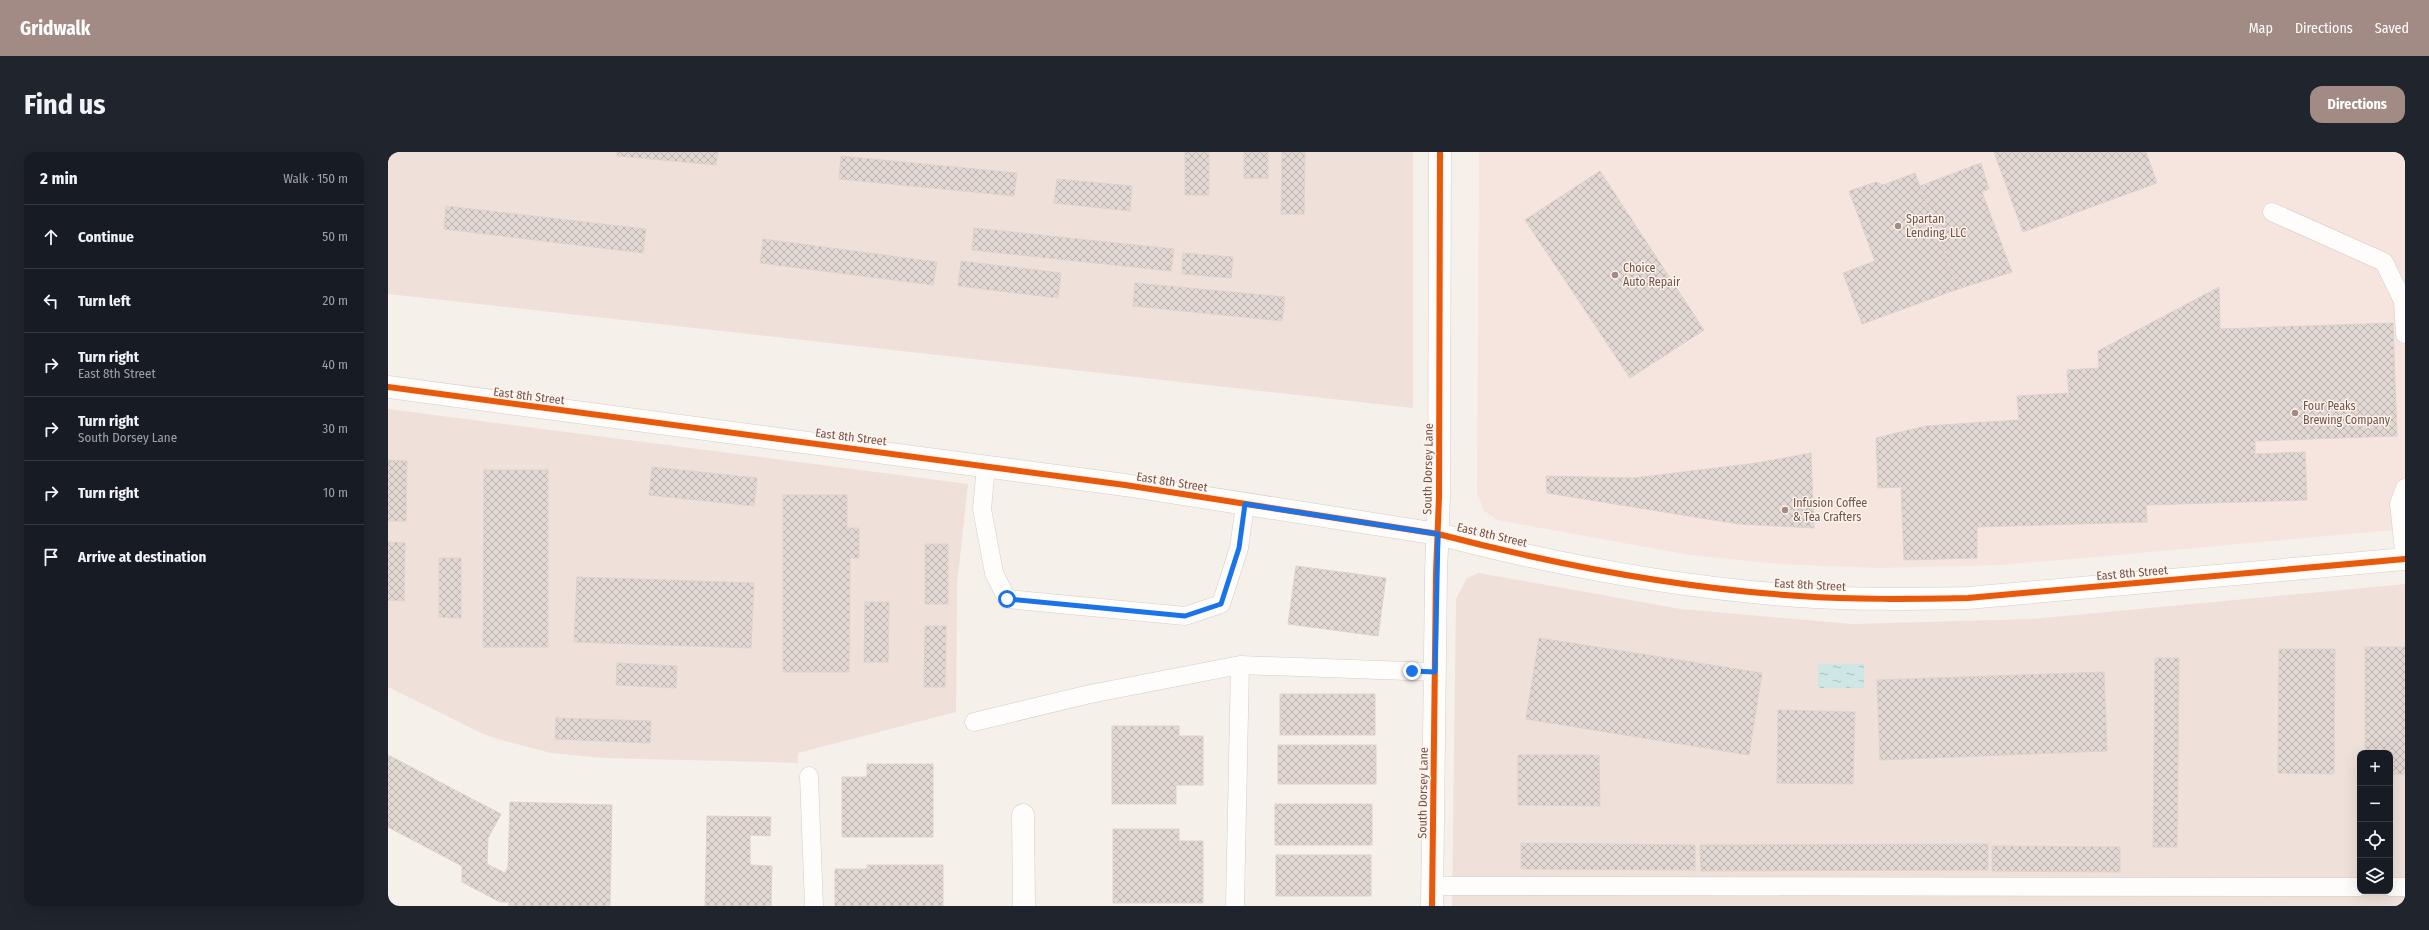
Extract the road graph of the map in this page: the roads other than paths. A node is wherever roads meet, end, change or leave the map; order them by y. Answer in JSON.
{"nodes":[{"id":1,"x":1440,"y":152,"type":"edge"},
{"id":2,"x":2272,"y":212,"type":"dead end"},
{"id":3,"x":2405,"y":334,"type":"edge"},
{"id":4,"x":388,"y":387,"type":"edge"},
{"id":5,"x":986,"y":466,"type":"junction"},
{"id":6,"x":2405,"y":488,"type":"edge"},
{"id":7,"x":1245,"y":504,"type":"junction"},
{"id":8,"x":1438,"y":534,"type":"junction"},
{"id":9,"x":2405,"y":559,"type":"edge"},
{"id":10,"x":1240,"y":665,"type":"junction"},
{"id":11,"x":1435,"y":672,"type":"junction"},
{"id":12,"x":974,"y":722,"type":"dead end"},
{"id":13,"x":808,"y":776,"type":"dead end"},
{"id":14,"x":1023,"y":815,"type":"dead end"},
{"id":15,"x":2357,"y":887,"type":"edge"},
{"id":16,"x":2393,"y":887,"type":"edge"},
{"id":17,"x":2405,"y":887,"type":"edge"},
{"id":18,"x":1432,"y":896,"type":"edge"},
{"id":19,"x":814,"y":906,"type":"edge"},
{"id":20,"x":1024,"y":906,"type":"edge"},
{"id":21,"x":1235,"y":906,"type":"edge"}],
"edges":[{"from":1,"to":8,"type":"street","name":"South Dorsey Lane"},
{"from":2,"to":3,"type":"lane"},
{"from":4,"to":5,"type":"street","name":"East 8th Street"},
{"from":5,"to":7,"type":"street","name":"East 8th Street"},
{"from":5,"to":7,"type":"lane"},
{"from":6,"to":9,"type":"lane"},
{"from":7,"to":8,"type":"street","name":"East 8th Street"},
{"from":8,"to":9,"type":"street","name":"East 8th Street"},
{"from":8,"to":11,"type":"street","name":"South Dorsey Lane"},
{"from":10,"to":11,"type":"lane"},
{"from":10,"to":12,"type":"lane"},
{"from":10,"to":21,"type":"lane"},
{"from":11,"to":18,"type":"street","name":"South Dorsey Lane"},
{"from":13,"to":19,"type":"lane"},
{"from":14,"to":20,"type":"street"},
{"from":15,"to":18,"type":"lane"},
{"from":16,"to":17,"type":"lane"}]}
